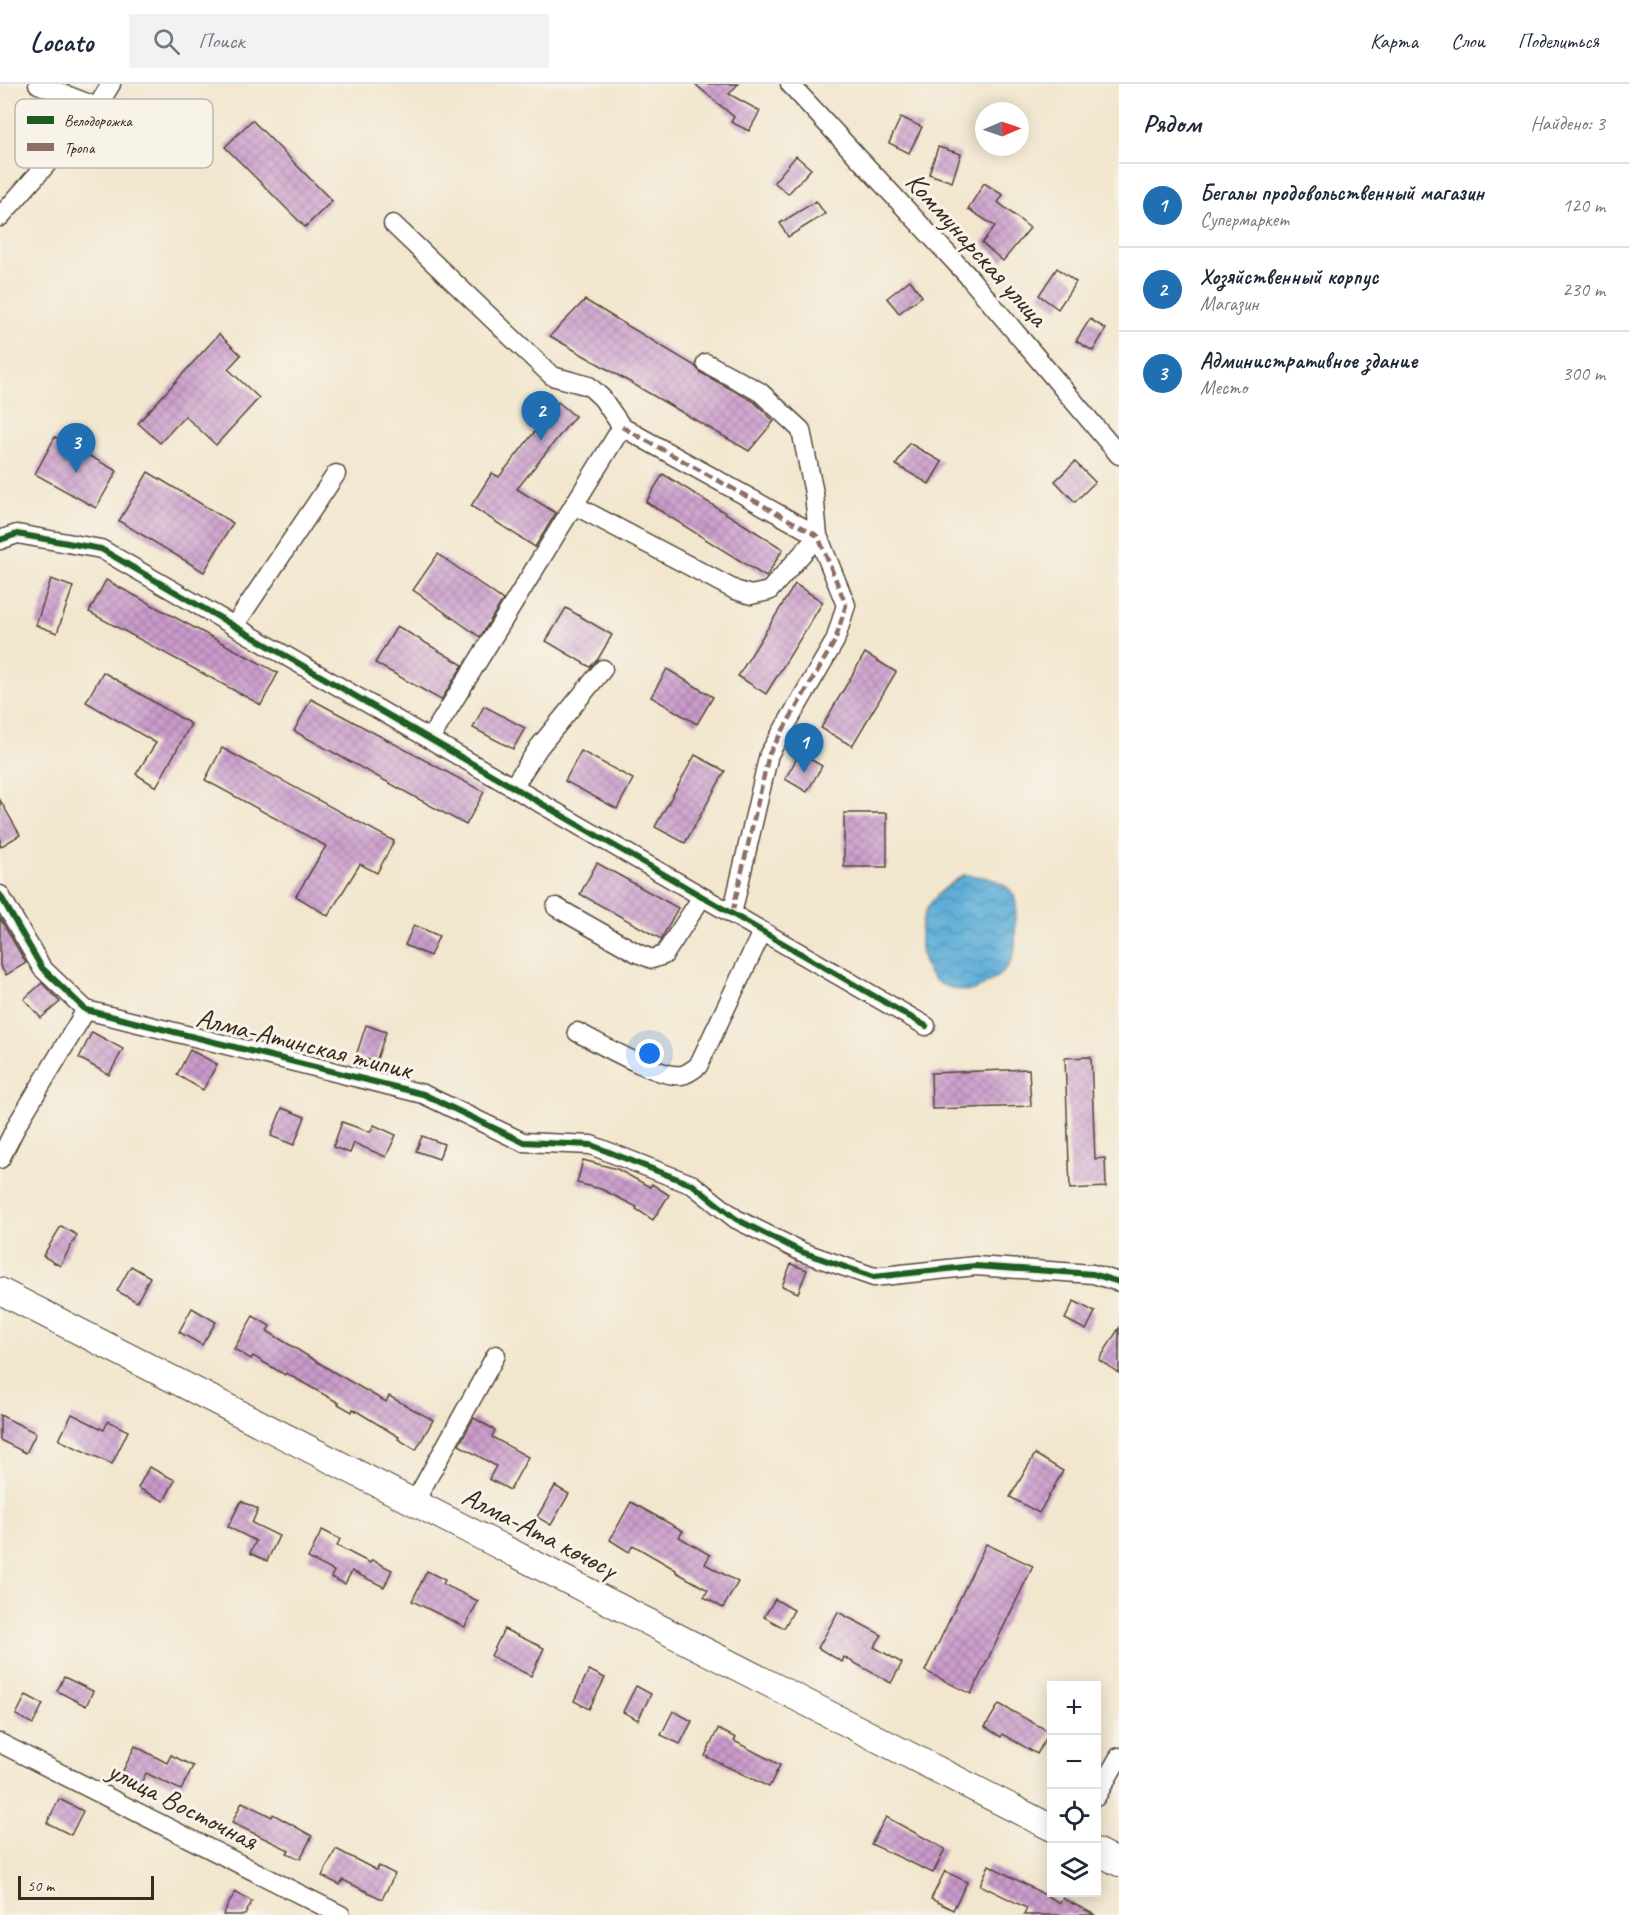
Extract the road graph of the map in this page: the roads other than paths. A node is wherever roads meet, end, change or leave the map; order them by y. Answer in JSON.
{"nodes":[{"id":1,"x":38,"y":84,"type":"edge"},
{"id":2,"x":111,"y":84,"type":"edge"},
{"id":3,"x":790,"y":84,"type":"edge"},
{"id":4,"x":76,"y":99,"type":"edge"},
{"id":5,"x":102,"y":99,"type":"edge"},
{"id":6,"x":43,"y":168,"type":"edge"},
{"id":7,"x":0,"y":217,"type":"edge"},
{"id":8,"x":393,"y":224,"type":"dead end"},
{"id":9,"x":706,"y":363,"type":"dead end"},
{"id":10,"x":622,"y":427,"type":"junction"},
{"id":11,"x":1119,"y":455,"type":"edge"},
{"id":12,"x":336,"y":474,"type":"dead end"},
{"id":13,"x":574,"y":505,"type":"junction"},
{"id":14,"x":818,"y":536,"type":"junction"},
{"id":15,"x":0,"y":540,"type":"edge"},
{"id":16,"x":234,"y":626,"type":"junction"},
{"id":17,"x":603,"y":669,"type":"dead end"},
{"id":18,"x":430,"y":739,"type":"junction"},
{"id":19,"x":513,"y":787,"type":"junction"},
{"id":20,"x":0,"y":895,"type":"edge"},
{"id":21,"x":702,"y":897,"type":"junction"},
{"id":22,"x":556,"y":907,"type":"dead end"},
{"id":23,"x":732,"y":914,"type":"junction"},
{"id":24,"x":762,"y":932,"type":"junction"},
{"id":25,"x":86,"y":1010,"type":"junction"},
{"id":26,"x":926,"y":1026,"type":"dead end"},
{"id":27,"x":578,"y":1032,"type":"dead end"},
{"id":28,"x":0,"y":1159,"type":"edge"},
{"id":29,"x":1119,"y":1282,"type":"edge"},
{"id":30,"x":0,"y":1291,"type":"edge"},
{"id":31,"x":496,"y":1355,"type":"dead end"},
{"id":32,"x":414,"y":1503,"type":"junction"},
{"id":33,"x":0,"y":1743,"type":"edge"},
{"id":34,"x":1119,"y":1757,"type":"edge"},
{"id":35,"x":1101,"y":1789,"type":"edge"},
{"id":36,"x":1047,"y":1825,"type":"edge"},
{"id":37,"x":1101,"y":1854,"type":"edge"},
{"id":38,"x":1119,"y":1863,"type":"edge"},
{"id":39,"x":341,"y":1915,"type":"edge"}],
"edges":[{"from":1,"to":4,"type":"street"},
{"from":2,"to":5,"type":"street"},
{"from":3,"to":11,"type":"street","name":"Коммунарская улица"},
{"from":6,"to":7,"type":"street"},
{"from":8,"to":10,"type":"street"},
{"from":9,"to":14,"type":"street"},
{"from":10,"to":13,"type":"street"},
{"from":10,"to":14,"type":"street"},
{"from":12,"to":16,"type":"street"},
{"from":13,"to":14,"type":"street"},
{"from":13,"to":18,"type":"street"},
{"from":14,"to":23,"type":"street"},
{"from":15,"to":16,"type":"street"},
{"from":16,"to":18,"type":"street"},
{"from":17,"to":19,"type":"street"},
{"from":18,"to":19,"type":"street"},
{"from":19,"to":21,"type":"street"},
{"from":20,"to":25,"type":"street","name":"Алма-Атинская типик"},
{"from":21,"to":22,"type":"street"},
{"from":21,"to":23,"type":"street"},
{"from":23,"to":24,"type":"street"},
{"from":24,"to":26,"type":"street"},
{"from":24,"to":27,"type":"street"},
{"from":25,"to":28,"type":"street"},
{"from":25,"to":29,"type":"street","name":"Алма-Атинская типик"},
{"from":30,"to":32,"type":"highway","name":"Алма-Ата көчөсү"},
{"from":31,"to":32,"type":"street"},
{"from":32,"to":36,"type":"highway","name":"Алма-Ата көчөсү"},
{"from":33,"to":39,"type":"street","name":"улица Восточная"},
{"from":34,"to":35,"type":"street"},
{"from":37,"to":38,"type":"highway"}]}
